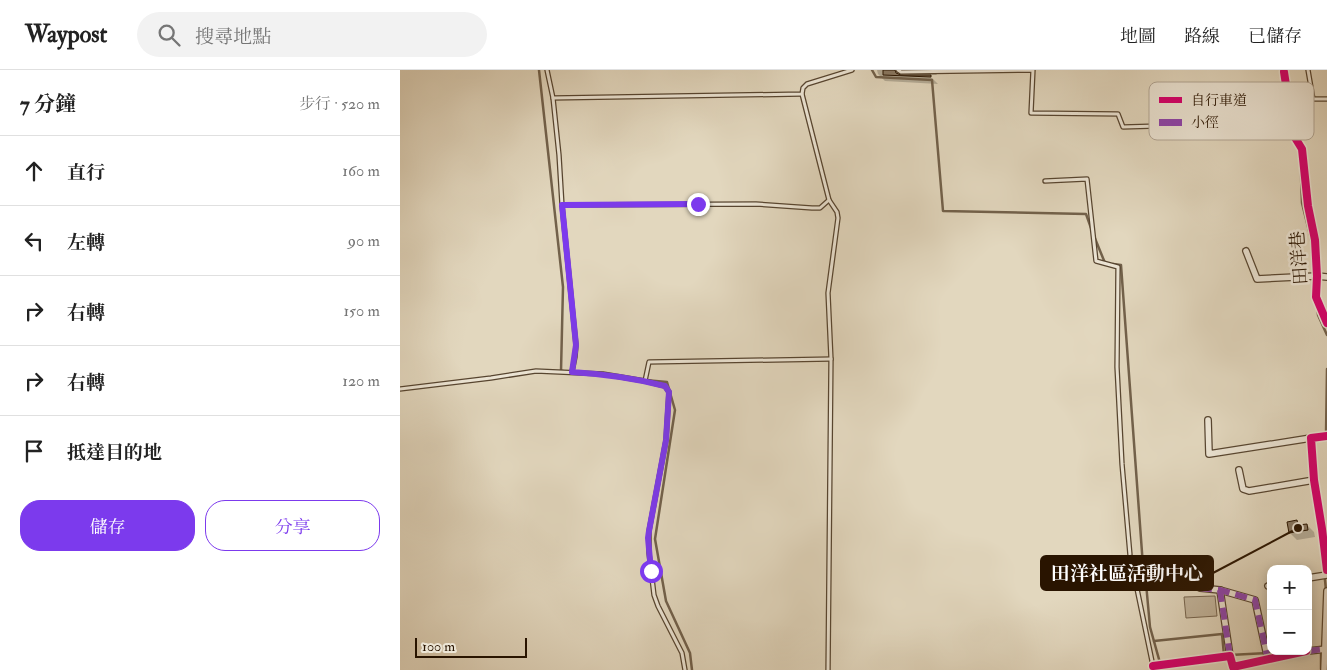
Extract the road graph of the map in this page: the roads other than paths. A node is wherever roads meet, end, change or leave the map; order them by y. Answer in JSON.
{"nodes":[{"id":1,"x":547,"y":70,"type":"edge"},
{"id":2,"x":852,"y":70,"type":"edge"},
{"id":3,"x":898,"y":70,"type":"edge"},
{"id":4,"x":802,"y":94,"type":"junction"},
{"id":5,"x":553,"y":98,"type":"junction"},
{"id":6,"x":1314,"y":99,"type":"edge"},
{"id":7,"x":1327,"y":99,"type":"edge"},
{"id":8,"x":1149,"y":126,"type":"edge"},
{"id":9,"x":1296,"y":140,"type":"edge"},
{"id":10,"x":1045,"y":181,"type":"dead end"},
{"id":11,"x":829,"y":200,"type":"junction"},
{"id":12,"x":562,"y":205,"type":"junction"},
{"id":13,"x":1246,"y":251,"type":"dead end"},
{"id":14,"x":1317,"y":276,"type":"junction"},
{"id":15,"x":1327,"y":277,"type":"edge"},
{"id":16,"x":1327,"y":324,"type":"edge"},
{"id":17,"x":831,"y":359,"type":"junction"},
{"id":18,"x":572,"y":372,"type":"junction"},
{"id":19,"x":645,"y":381,"type":"junction"},
{"id":20,"x":400,"y":389,"type":"edge"},
{"id":21,"x":1208,"y":420,"type":"dead end"},
{"id":22,"x":1327,"y":436,"type":"edge"},
{"id":23,"x":1311,"y":438,"type":"junction"},
{"id":24,"x":1239,"y":470,"type":"dead end"},
{"id":25,"x":1314,"y":480,"type":"junction"},
{"id":26,"x":1326,"y":560,"type":"edge"},
{"id":27,"x":1327,"y":570,"type":"edge"},
{"id":28,"x":1327,"y":575,"type":"edge"},
{"id":29,"x":1312,"y":577,"type":"edge"},
{"id":30,"x":1200,"y":588,"type":"dead end"},
{"id":31,"x":1220,"y":590,"type":"junction"},
{"id":32,"x":1327,"y":591,"type":"edge"},
{"id":33,"x":1326,"y":649,"type":"edge"},
{"id":34,"x":1312,"y":650,"type":"edge"},
{"id":35,"x":1290,"y":655,"type":"edge"},
{"id":36,"x":1230,"y":656,"type":"junction"},
{"id":37,"x":1268,"y":660,"type":"junction"},
{"id":38,"x":1154,"y":668,"type":"edge"},
{"id":39,"x":685,"y":670,"type":"edge"},
{"id":40,"x":828,"y":670,"type":"edge"},
{"id":41,"x":1324,"y":670,"type":"edge"}],
"edges":[{"from":1,"to":5,"type":"lane"},
{"from":2,"to":4,"type":"lane"},
{"from":3,"to":8,"type":"lane"},
{"from":4,"to":5,"type":"lane"},
{"from":4,"to":11,"type":"lane"},
{"from":5,"to":12,"type":"lane"},
{"from":6,"to":7,"type":"lane"},
{"from":9,"to":14,"type":"street","name":"田洋巷"},
{"from":10,"to":38,"type":"lane"},
{"from":11,"to":12,"type":"lane"},
{"from":11,"to":17,"type":"lane"},
{"from":12,"to":18,"type":"lane"},
{"from":13,"to":14,"type":"street"},
{"from":14,"to":15,"type":"street"},
{"from":14,"to":16,"type":"street","name":"田洋巷"},
{"from":17,"to":19,"type":"lane"},
{"from":17,"to":40,"type":"lane"},
{"from":18,"to":19,"type":"lane"},
{"from":18,"to":20,"type":"lane"},
{"from":19,"to":39,"type":"lane"},
{"from":21,"to":23,"type":"street"},
{"from":22,"to":23,"type":"street"},
{"from":23,"to":25,"type":"street"},
{"from":24,"to":25,"type":"street"},
{"from":25,"to":26,"type":"street"},
{"from":26,"to":27,"type":"street"},
{"from":28,"to":29,"type":"street"},
{"from":30,"to":31,"type":"street"},
{"from":31,"to":36,"type":"street"},
{"from":31,"to":37,"type":"street"},
{"from":32,"to":33,"type":"street"},
{"from":33,"to":34,"type":"street"},
{"from":33,"to":41,"type":"street"},
{"from":35,"to":37,"type":"street"},
{"from":36,"to":37,"type":"street"},
{"from":36,"to":38,"type":"street"}]}
